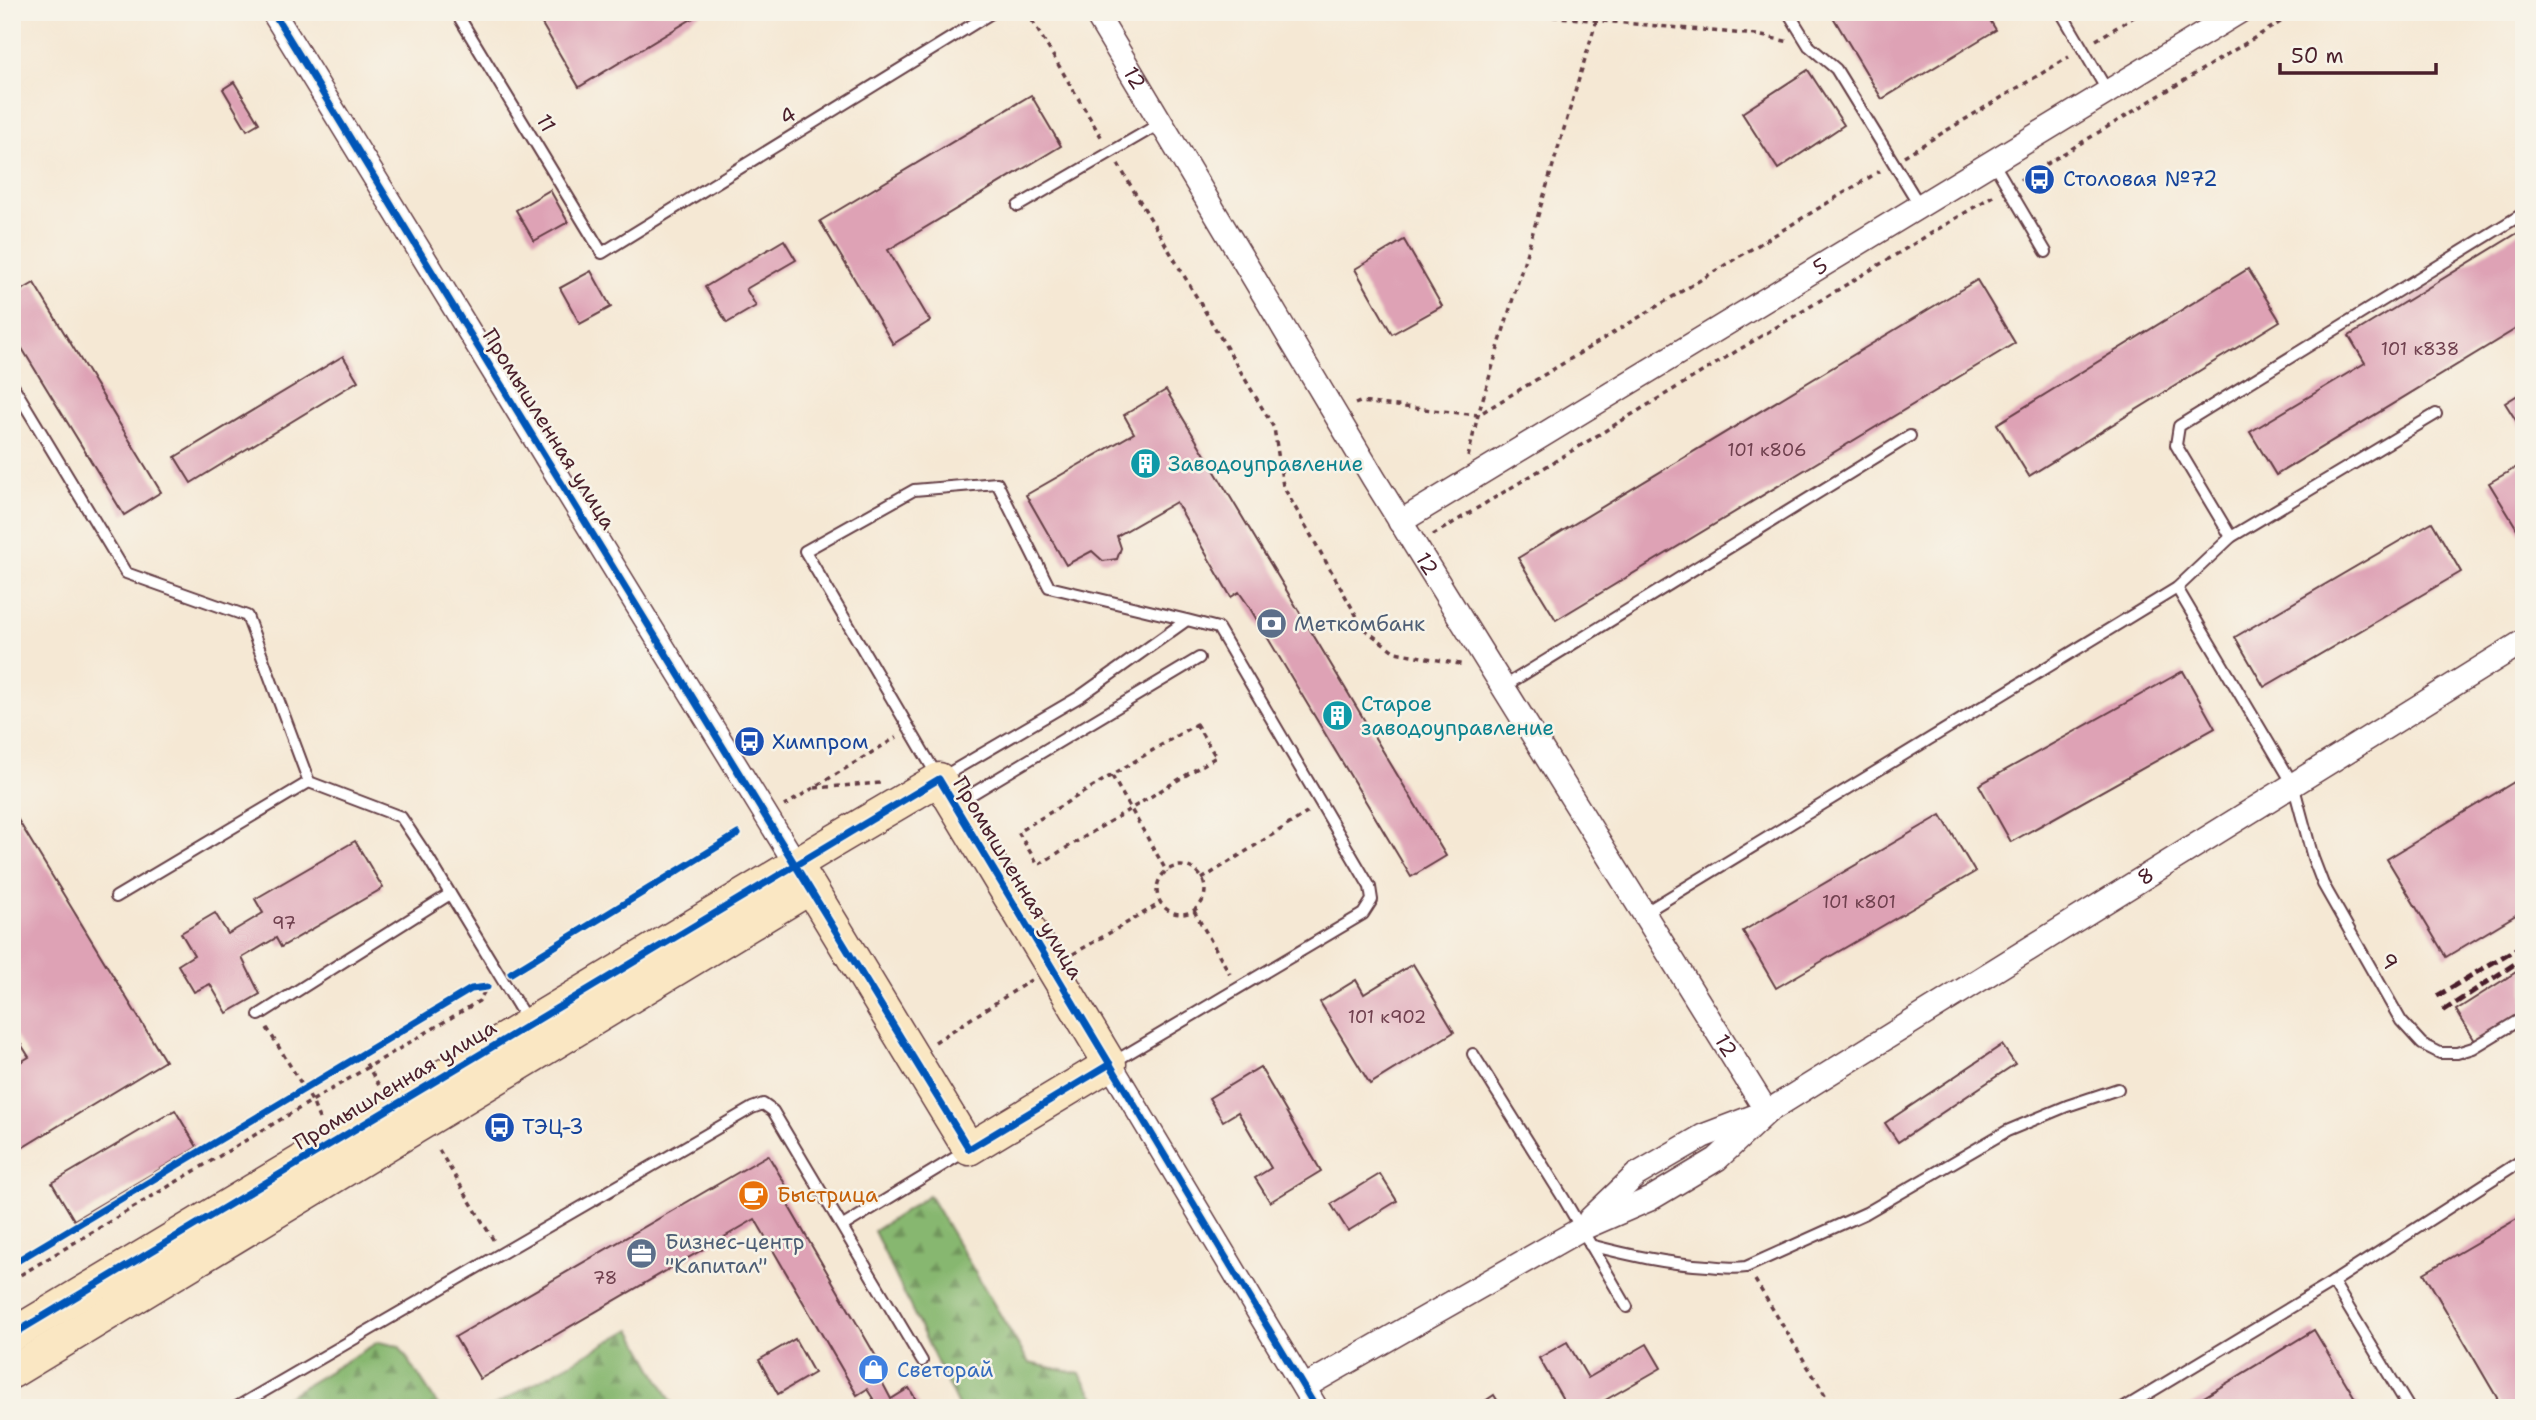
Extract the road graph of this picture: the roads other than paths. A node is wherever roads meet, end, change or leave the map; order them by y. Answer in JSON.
{"nodes":[{"id":1,"x":273,"y":12,"type":"edge"},
{"id":2,"x":456,"y":12,"type":"edge"},
{"id":3,"x":993,"y":12,"type":"edge"},
{"id":4,"x":1094,"y":12,"type":"edge"},
{"id":5,"x":1788,"y":12,"type":"edge"},
{"id":6,"x":2061,"y":12,"type":"edge"},
{"id":7,"x":2239,"y":12,"type":"edge"},
{"id":8,"x":2108,"y":92,"type":"junction"},
{"id":9,"x":1161,"y":123,"type":"junction"},
{"id":10,"x":1993,"y":162,"type":"junction"},
{"id":11,"x":1018,"y":206,"type":"dead end"},
{"id":12,"x":1920,"y":206,"type":"junction"},
{"id":13,"x":2524,"y":213,"type":"edge"},
{"id":14,"x":2046,"y":252,"type":"dead end"},
{"id":15,"x":602,"y":253,"type":"joint"},
{"id":16,"x":12,"y":384,"type":"edge"},
{"id":17,"x":2437,"y":414,"type":"dead end"},
{"id":18,"x":1910,"y":436,"type":"dead end"},
{"id":19,"x":1400,"y":522,"type":"junction"},
{"id":20,"x":2231,"y":537,"type":"junction"},
{"id":21,"x":2177,"y":589,"type":"junction"},
{"id":22,"x":1187,"y":620,"type":"junction"},
{"id":23,"x":2524,"y":641,"type":"edge"},
{"id":24,"x":1199,"y":658,"type":"dead end"},
{"id":25,"x":1498,"y":678,"type":"junction"},
{"id":26,"x":309,"y":782,"type":"junction"},
{"id":27,"x":2294,"y":784,"type":"junction"},
{"id":28,"x":946,"y":791,"type":"junction"},
{"id":29,"x":803,"y":876,"type":"junction"},
{"id":30,"x":450,"y":894,"type":"junction"},
{"id":31,"x":116,"y":897,"type":"dead end"},
{"id":32,"x":1644,"y":913,"type":"junction"},
{"id":33,"x":259,"y":1015,"type":"road end"},
{"id":34,"x":2524,"y":1017,"type":"edge"},
{"id":35,"x":536,"y":1037,"type":"junction"},
{"id":36,"x":1473,"y":1054,"type":"dead end"},
{"id":37,"x":1110,"y":1064,"type":"junction"},
{"id":38,"x":2118,"y":1089,"type":"dead end"},
{"id":39,"x":1767,"y":1112,"type":"junction"},
{"id":40,"x":969,"y":1149,"type":"junction"},
{"id":41,"x":2524,"y":1159,"type":"edge"},
{"id":42,"x":843,"y":1226,"type":"junction"},
{"id":43,"x":1585,"y":1237,"type":"junction"},
{"id":44,"x":2333,"y":1282,"type":"junction"},
{"id":45,"x":1627,"y":1307,"type":"dead end"},
{"id":46,"x":12,"y":1335,"type":"edge"},
{"id":47,"x":922,"y":1361,"type":"dead end"},
{"id":48,"x":12,"y":1372,"type":"edge"},
{"id":49,"x":1304,"y":1387,"type":"junction"},
{"id":50,"x":235,"y":1408,"type":"edge"},
{"id":51,"x":1316,"y":1408,"type":"edge"},
{"id":52,"x":2124,"y":1408,"type":"edge"},
{"id":53,"x":2409,"y":1408,"type":"edge"}],
"edges":[{"from":1,"to":29,"type":"street","name":"Промышленная улица"},
{"from":2,"to":15,"type":"lane","name":"11"},
{"from":3,"to":15,"type":"lane","name":"4"},
{"from":4,"to":9,"type":"street","name":"12"},
{"from":5,"to":12,"type":"lane"},
{"from":6,"to":8,"type":"lane"},
{"from":7,"to":8,"type":"street","name":"5"},
{"from":8,"to":10,"type":"street","name":"5"},
{"from":9,"to":11,"type":"lane"},
{"from":9,"to":19,"type":"street","name":"12"},
{"from":10,"to":12,"type":"street","name":"5"},
{"from":10,"to":14,"type":"lane"},
{"from":12,"to":19,"type":"street","name":"5"},
{"from":13,"to":20,"type":"lane"},
{"from":16,"to":26,"type":"lane"},
{"from":17,"to":20,"type":"lane"},
{"from":18,"to":25,"type":"lane"},
{"from":19,"to":25,"type":"street","name":"12"},
{"from":20,"to":21,"type":"lane"},
{"from":21,"to":27,"type":"lane","name":"9"},
{"from":21,"to":32,"type":"lane"},
{"from":22,"to":28,"type":"lane"},
{"from":22,"to":28,"type":"lane"},
{"from":22,"to":37,"type":"lane"},
{"from":23,"to":27,"type":"street","name":"8"},
{"from":24,"to":28,"type":"lane"},
{"from":25,"to":32,"type":"street","name":"12"},
{"from":26,"to":30,"type":"lane"},
{"from":26,"to":31,"type":"lane"},
{"from":27,"to":34,"type":"lane","name":"9"},
{"from":27,"to":39,"type":"street","name":"8"},
{"from":28,"to":29,"type":"street","name":"Промышленная улица"},
{"from":28,"to":37,"type":"street","name":"Промышленная улица"},
{"from":29,"to":35,"type":"street","name":"Промышленная улица"},
{"from":29,"to":40,"type":"street","name":"Промышленная улица"},
{"from":30,"to":33,"type":"lane"},
{"from":30,"to":35,"type":"lane"},
{"from":32,"to":39,"type":"street","name":"12"},
{"from":35,"to":46,"type":"street","name":"Промышленная улица"},
{"from":35,"to":48,"type":"street","name":"Промышленная улица"},
{"from":36,"to":43,"type":"lane"},
{"from":37,"to":40,"type":"street"},
{"from":37,"to":49,"type":"street","name":"Промышленная улица"},
{"from":38,"to":43,"type":"lane"},
{"from":39,"to":43,"type":"street","name":"8"},
{"from":40,"to":42,"type":"lane"},
{"from":41,"to":44,"type":"lane"},
{"from":42,"to":47,"type":"lane"},
{"from":42,"to":50,"type":"lane"},
{"from":43,"to":45,"type":"lane"},
{"from":43,"to":49,"type":"street","name":"8"},
{"from":44,"to":52,"type":"lane"},
{"from":44,"to":53,"type":"lane"},
{"from":49,"to":51,"type":"street","name":"Промышленная улица"}]}
